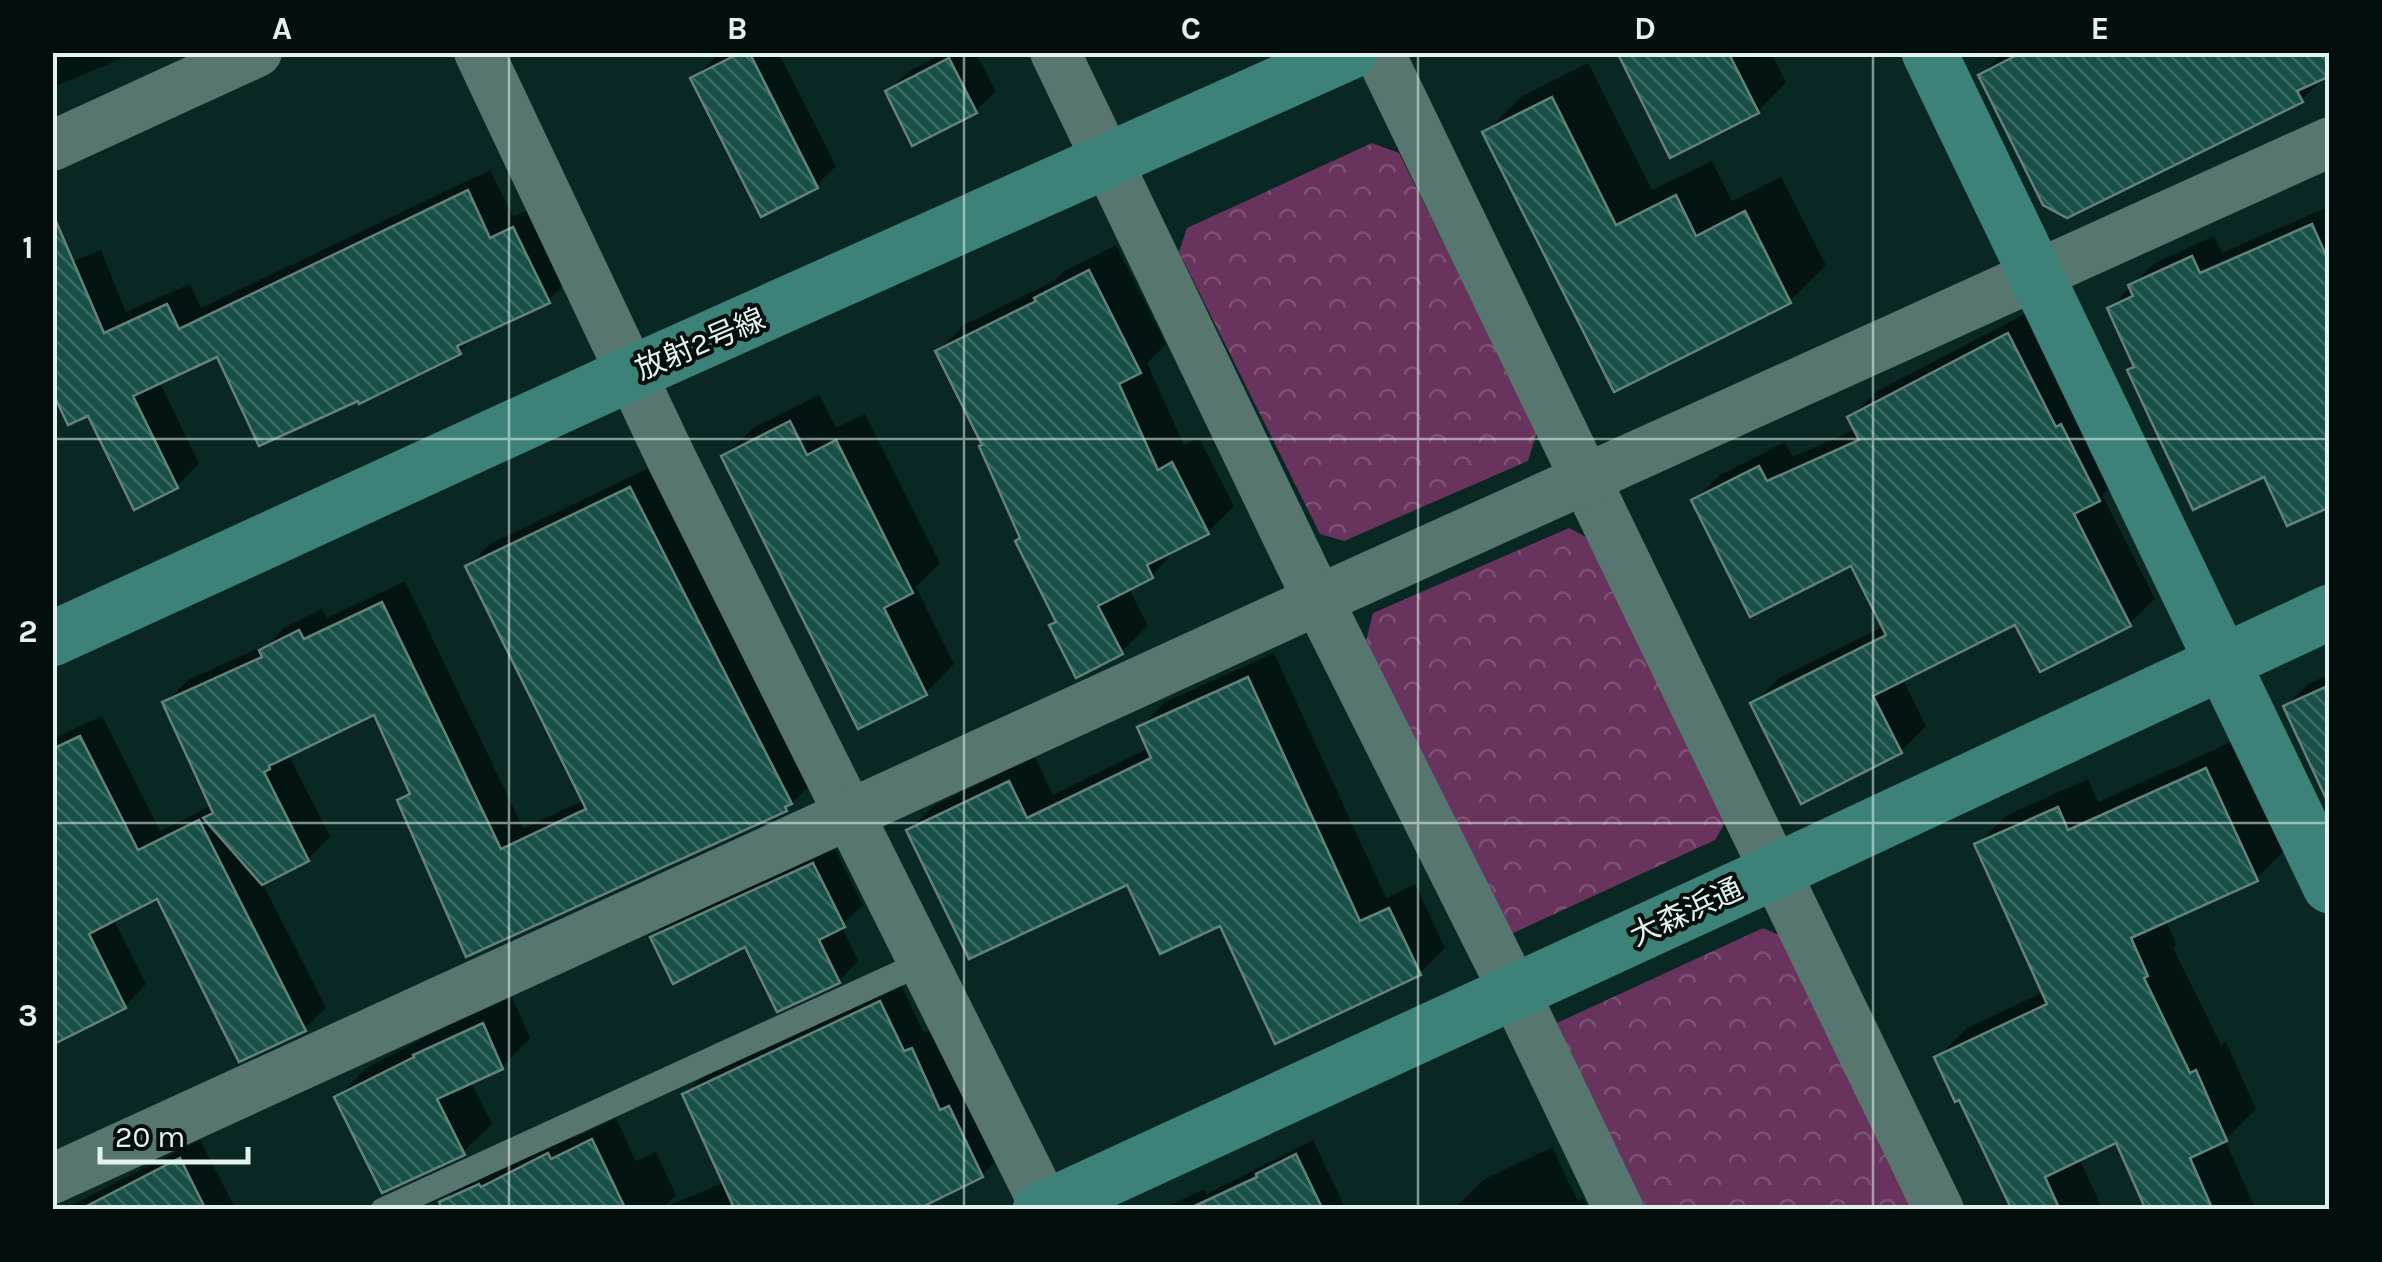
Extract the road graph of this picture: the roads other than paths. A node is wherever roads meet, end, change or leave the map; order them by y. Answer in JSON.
{"nodes":[{"id":1,"x":256,"y":52,"type":"edge"},
{"id":2,"x":479,"y":52,"type":"edge"},
{"id":3,"x":1054,"y":52,"type":"edge"},
{"id":4,"x":1350,"y":52,"type":"edge"},
{"id":5,"x":1379,"y":52,"type":"edge"},
{"id":6,"x":1929,"y":52,"type":"edge"},
{"id":7,"x":2330,"y":142,"type":"edge"},
{"id":8,"x":52,"y":146,"type":"edge"},
{"id":9,"x":1108,"y":159,"type":"junction"},
{"id":10,"x":2038,"y":277,"type":"junction"},
{"id":11,"x":630,"y":374,"type":"junction"},
{"id":12,"x":1586,"y":480,"type":"junction"},
{"id":13,"x":1318,"y":600,"type":"junction"},
{"id":14,"x":2330,"y":612,"type":"edge"},
{"id":15,"x":52,"y":639,"type":"edge"},
{"id":16,"x":2223,"y":660,"type":"junction"},
{"id":17,"x":849,"y":816,"type":"junction"},
{"id":18,"x":1774,"y":872,"type":"junction"},
{"id":19,"x":2330,"y":886,"type":"edge"},
{"id":20,"x":924,"y":962,"type":"junction"},
{"id":21,"x":1514,"y":991,"type":"junction"},
{"id":22,"x":52,"y":1180,"type":"edge"},
{"id":23,"x":1045,"y":1209,"type":"edge"},
{"id":24,"x":383,"y":1210,"type":"edge"},
{"id":25,"x":1619,"y":1210,"type":"edge"},
{"id":26,"x":1939,"y":1210,"type":"edge"}],
"edges":[{"from":1,"to":8,"type":"street"},
{"from":2,"to":11,"type":"street"},
{"from":3,"to":9,"type":"street"},
{"from":4,"to":9,"type":"street","name":"放射2号線"},
{"from":5,"to":12,"type":"street"},
{"from":6,"to":10,"type":"street"},
{"from":7,"to":10,"type":"street"},
{"from":9,"to":11,"type":"street","name":"放射2号線"},
{"from":9,"to":13,"type":"street"},
{"from":10,"to":12,"type":"street"},
{"from":10,"to":16,"type":"street"},
{"from":11,"to":15,"type":"street","name":"放射2号線"},
{"from":11,"to":17,"type":"street"},
{"from":12,"to":13,"type":"street"},
{"from":12,"to":18,"type":"street"},
{"from":13,"to":17,"type":"street"},
{"from":13,"to":21,"type":"street"},
{"from":14,"to":16,"type":"street","name":"大森浜通"},
{"from":16,"to":18,"type":"street","name":"大森浜通"},
{"from":16,"to":19,"type":"street"},
{"from":17,"to":20,"type":"street"},
{"from":17,"to":22,"type":"street"},
{"from":18,"to":21,"type":"street","name":"大森浜通"},
{"from":18,"to":26,"type":"street"},
{"from":20,"to":23,"type":"street"},
{"from":20,"to":24,"type":"lane"},
{"from":21,"to":23,"type":"street","name":"大森浜通"},
{"from":21,"to":25,"type":"street"}]}
